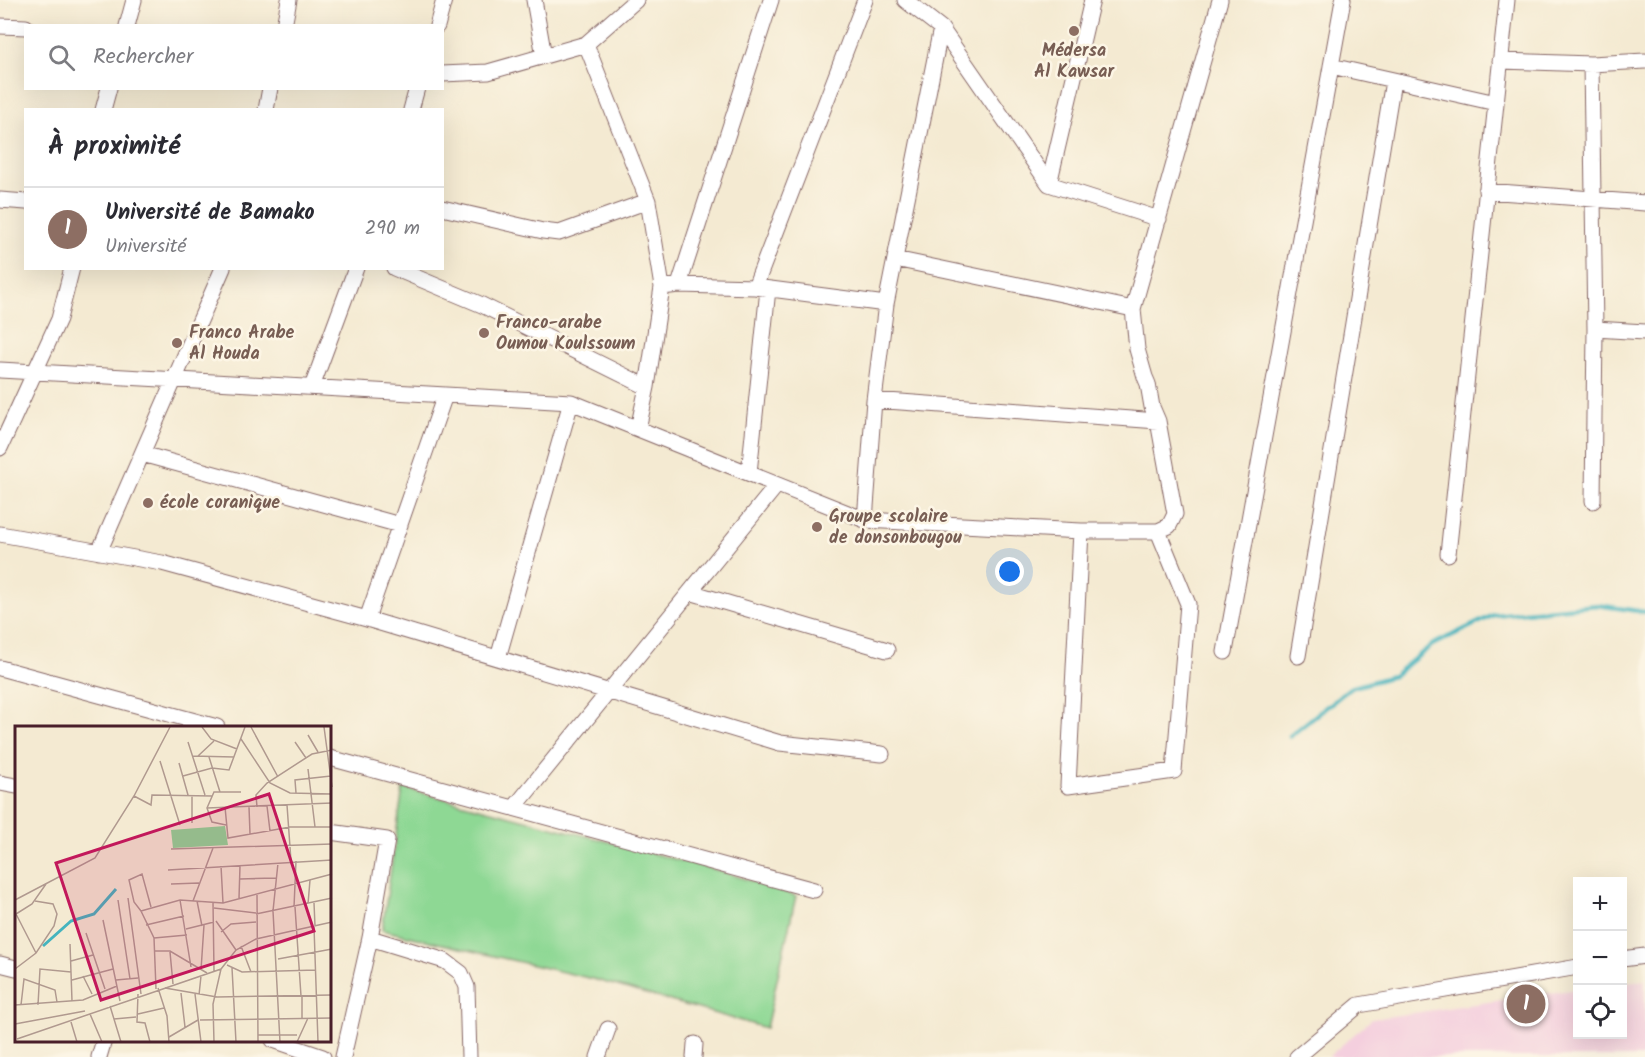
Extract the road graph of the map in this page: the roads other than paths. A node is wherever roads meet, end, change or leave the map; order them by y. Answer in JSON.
{"nodes":[{"id":1,"x":134,"y":0,"type":"edge"},
{"id":2,"x":289,"y":0,"type":"edge"},
{"id":3,"x":444,"y":0,"type":"edge"},
{"id":4,"x":534,"y":0,"type":"edge"},
{"id":5,"x":636,"y":0,"type":"edge"},
{"id":6,"x":771,"y":0,"type":"edge"},
{"id":7,"x":866,"y":0,"type":"edge"},
{"id":8,"x":905,"y":0,"type":"edge"},
{"id":9,"x":1092,"y":0,"type":"edge"},
{"id":10,"x":1220,"y":0,"type":"edge"},
{"id":11,"x":1343,"y":0,"type":"edge"},
{"id":12,"x":1507,"y":0,"type":"edge"},
{"id":13,"x":128,"y":24,"type":"edge"},
{"id":14,"x":284,"y":24,"type":"edge"},
{"id":15,"x":437,"y":24,"type":"edge"},
{"id":16,"x":0,"y":26,"type":"edge"},
{"id":17,"x":24,"y":27,"type":"edge"},
{"id":18,"x":941,"y":28,"type":"junction"},
{"id":19,"x":586,"y":44,"type":"junction"},
{"id":20,"x":544,"y":56,"type":"junction"},
{"id":21,"x":1645,"y":60,"type":"edge"},
{"id":22,"x":1500,"y":61,"type":"junction"},
{"id":23,"x":1591,"y":64,"type":"junction"},
{"id":24,"x":1331,"y":66,"type":"junction"},
{"id":25,"x":444,"y":74,"type":"edge"},
{"id":26,"x":1394,"y":81,"type":"junction"},
{"id":27,"x":108,"y":90,"type":"edge"},
{"id":28,"x":270,"y":90,"type":"edge"},
{"id":29,"x":416,"y":90,"type":"edge"},
{"id":30,"x":1496,"y":103,"type":"junction"},
{"id":31,"x":104,"y":108,"type":"edge"},
{"id":32,"x":266,"y":108,"type":"edge"},
{"id":33,"x":412,"y":108,"type":"edge"},
{"id":34,"x":1049,"y":184,"type":"junction"},
{"id":35,"x":1486,"y":190,"type":"junction"},
{"id":36,"x":0,"y":200,"type":"edge"},
{"id":37,"x":1592,"y":200,"type":"junction"},
{"id":38,"x":648,"y":201,"type":"junction"},
{"id":39,"x":24,"y":202,"type":"edge"},
{"id":40,"x":1645,"y":203,"type":"edge"},
{"id":41,"x":444,"y":208,"type":"edge"},
{"id":42,"x":1159,"y":219,"type":"junction"},
{"id":43,"x":895,"y":259,"type":"junction"},
{"id":44,"x":71,"y":270,"type":"edge"},
{"id":45,"x":222,"y":270,"type":"edge"},
{"id":46,"x":355,"y":270,"type":"edge"},
{"id":47,"x":399,"y":270,"type":"edge"},
{"id":48,"x":679,"y":285,"type":"junction"},
{"id":49,"x":662,"y":286,"type":"junction"},
{"id":50,"x":761,"y":288,"type":"junction"},
{"id":51,"x":886,"y":304,"type":"junction"},
{"id":52,"x":1133,"y":309,"type":"junction"},
{"id":53,"x":1595,"y":329,"type":"junction"},
{"id":54,"x":1645,"y":332,"type":"edge"},
{"id":55,"x":0,"y":370,"type":"edge"},
{"id":56,"x":35,"y":372,"type":"junction"},
{"id":57,"x":175,"y":380,"type":"junction"},
{"id":58,"x":312,"y":387,"type":"junction"},
{"id":59,"x":646,"y":387,"type":"junction"},
{"id":60,"x":445,"y":395,"type":"junction"},
{"id":61,"x":874,"y":400,"type":"junction"},
{"id":62,"x":571,"y":402,"type":"junction"},
{"id":63,"x":1158,"y":421,"type":"junction"},
{"id":64,"x":638,"y":429,"type":"junction"},
{"id":65,"x":0,"y":448,"type":"edge"},
{"id":66,"x":142,"y":454,"type":"junction"},
{"id":67,"x":749,"y":473,"type":"junction"},
{"id":68,"x":777,"y":485,"type":"junction"},
{"id":69,"x":1593,"y":501,"type":"dead end"},
{"id":70,"x":865,"y":520,"type":"junction"},
{"id":71,"x":400,"y":525,"type":"junction"},
{"id":72,"x":1081,"y":531,"type":"junction"},
{"id":73,"x":1158,"y":531,"type":"junction"},
{"id":74,"x":1,"y":536,"type":"edge"},
{"id":75,"x":99,"y":552,"type":"junction"},
{"id":76,"x":1448,"y":554,"type":"dead end"},
{"id":77,"x":690,"y":592,"type":"junction"},
{"id":78,"x":367,"y":619,"type":"junction"},
{"id":79,"x":887,"y":650,"type":"dead end"},
{"id":80,"x":1225,"y":652,"type":"dead end"},
{"id":81,"x":1298,"y":656,"type":"dead end"},
{"id":82,"x":498,"y":658,"type":"junction"},
{"id":83,"x":0,"y":668,"type":"edge"},
{"id":84,"x":609,"y":691,"type":"junction"},
{"id":85,"x":213,"y":726,"type":"edge"},
{"id":86,"x":882,"y":754,"type":"dead end"},
{"id":87,"x":332,"y":759,"type":"edge"},
{"id":88,"x":0,"y":783,"type":"edge"},
{"id":89,"x":15,"y":786,"type":"edge"},
{"id":90,"x":514,"y":808,"type":"junction"},
{"id":91,"x":332,"y":832,"type":"edge"},
{"id":92,"x":814,"y":891,"type":"dead end"},
{"id":93,"x":370,"y":938,"type":"junction"},
{"id":94,"x":1645,"y":956,"type":"edge"},
{"id":95,"x":1627,"y":958,"type":"edge"},
{"id":96,"x":0,"y":964,"type":"edge"},
{"id":97,"x":15,"y":968,"type":"edge"},
{"id":98,"x":1573,"y":968,"type":"edge"},
{"id":99,"x":608,"y":1029,"type":"dead end"},
{"id":100,"x":104,"y":1042,"type":"edge"},
{"id":101,"x":276,"y":1042,"type":"edge"},
{"id":102,"x":99,"y":1057,"type":"edge"},
{"id":103,"x":323,"y":1057,"type":"edge"},
{"id":104,"x":344,"y":1057,"type":"edge"},
{"id":105,"x":469,"y":1057,"type":"edge"},
{"id":106,"x":598,"y":1057,"type":"edge"},
{"id":107,"x":1297,"y":1057,"type":"edge"}],
"edges":[{"from":1,"to":13,"type":"street"},
{"from":2,"to":14,"type":"street"},
{"from":3,"to":15,"type":"street"},
{"from":4,"to":20,"type":"street"},
{"from":5,"to":19,"type":"street"},
{"from":6,"to":48,"type":"street"},
{"from":7,"to":50,"type":"street"},
{"from":8,"to":18,"type":"street"},
{"from":9,"to":34,"type":"street"},
{"from":10,"to":42,"type":"street"},
{"from":11,"to":24,"type":"street"},
{"from":12,"to":22,"type":"street"},
{"from":16,"to":17,"type":"street"},
{"from":18,"to":34,"type":"street"},
{"from":18,"to":43,"type":"street"},
{"from":19,"to":20,"type":"street"},
{"from":19,"to":38,"type":"street"},
{"from":20,"to":25,"type":"street"},
{"from":21,"to":23,"type":"street"},
{"from":22,"to":23,"type":"street"},
{"from":22,"to":30,"type":"street"},
{"from":23,"to":37,"type":"street"},
{"from":24,"to":26,"type":"street"},
{"from":24,"to":80,"type":"street"},
{"from":26,"to":30,"type":"street"},
{"from":26,"to":81,"type":"street"},
{"from":27,"to":31,"type":"street"},
{"from":28,"to":32,"type":"street"},
{"from":29,"to":33,"type":"street"},
{"from":30,"to":35,"type":"street"},
{"from":34,"to":42,"type":"street"},
{"from":35,"to":37,"type":"street"},
{"from":35,"to":76,"type":"street"},
{"from":36,"to":39,"type":"street"},
{"from":37,"to":40,"type":"street"},
{"from":37,"to":53,"type":"street"},
{"from":38,"to":41,"type":"street"},
{"from":38,"to":49,"type":"street"},
{"from":42,"to":52,"type":"street"},
{"from":43,"to":51,"type":"street"},
{"from":43,"to":52,"type":"street"},
{"from":44,"to":56,"type":"street"},
{"from":45,"to":57,"type":"street"},
{"from":46,"to":58,"type":"street"},
{"from":47,"to":59,"type":"street"},
{"from":48,"to":49,"type":"street"},
{"from":48,"to":50,"type":"street"},
{"from":49,"to":59,"type":"street"},
{"from":50,"to":51,"type":"street"},
{"from":50,"to":67,"type":"street"},
{"from":51,"to":61,"type":"street"},
{"from":52,"to":63,"type":"street"},
{"from":53,"to":54,"type":"street"},
{"from":53,"to":69,"type":"street"},
{"from":55,"to":56,"type":"street"},
{"from":56,"to":57,"type":"street"},
{"from":56,"to":65,"type":"street"},
{"from":57,"to":58,"type":"street"},
{"from":57,"to":66,"type":"street"},
{"from":58,"to":60,"type":"street"},
{"from":59,"to":64,"type":"street"},
{"from":60,"to":62,"type":"street"},
{"from":60,"to":71,"type":"street"},
{"from":61,"to":63,"type":"street"},
{"from":61,"to":70,"type":"street"},
{"from":62,"to":64,"type":"street"},
{"from":62,"to":82,"type":"street"},
{"from":63,"to":73,"type":"street"},
{"from":64,"to":67,"type":"street"},
{"from":66,"to":71,"type":"street"},
{"from":66,"to":75,"type":"street"},
{"from":67,"to":68,"type":"street"},
{"from":68,"to":70,"type":"street"},
{"from":68,"to":77,"type":"street"},
{"from":70,"to":72,"type":"street"},
{"from":71,"to":78,"type":"street"},
{"from":72,"to":73,"type":"street"},
{"from":72,"to":73,"type":"street"},
{"from":74,"to":75,"type":"street"},
{"from":75,"to":78,"type":"street"},
{"from":77,"to":79,"type":"street"},
{"from":77,"to":84,"type":"street"},
{"from":78,"to":82,"type":"street"},
{"from":82,"to":84,"type":"street"},
{"from":83,"to":85,"type":"street"},
{"from":84,"to":86,"type":"street"},
{"from":84,"to":90,"type":"street"},
{"from":87,"to":90,"type":"street"},
{"from":88,"to":89,"type":"street"},
{"from":90,"to":92,"type":"street"},
{"from":91,"to":93,"type":"street"},
{"from":93,"to":104,"type":"street"},
{"from":93,"to":105,"type":"street"},
{"from":94,"to":95,"type":"street"},
{"from":96,"to":97,"type":"street"},
{"from":98,"to":107,"type":"street"},
{"from":99,"to":106,"type":"street"},
{"from":100,"to":102,"type":"street"},
{"from":101,"to":103,"type":"street"}]}
